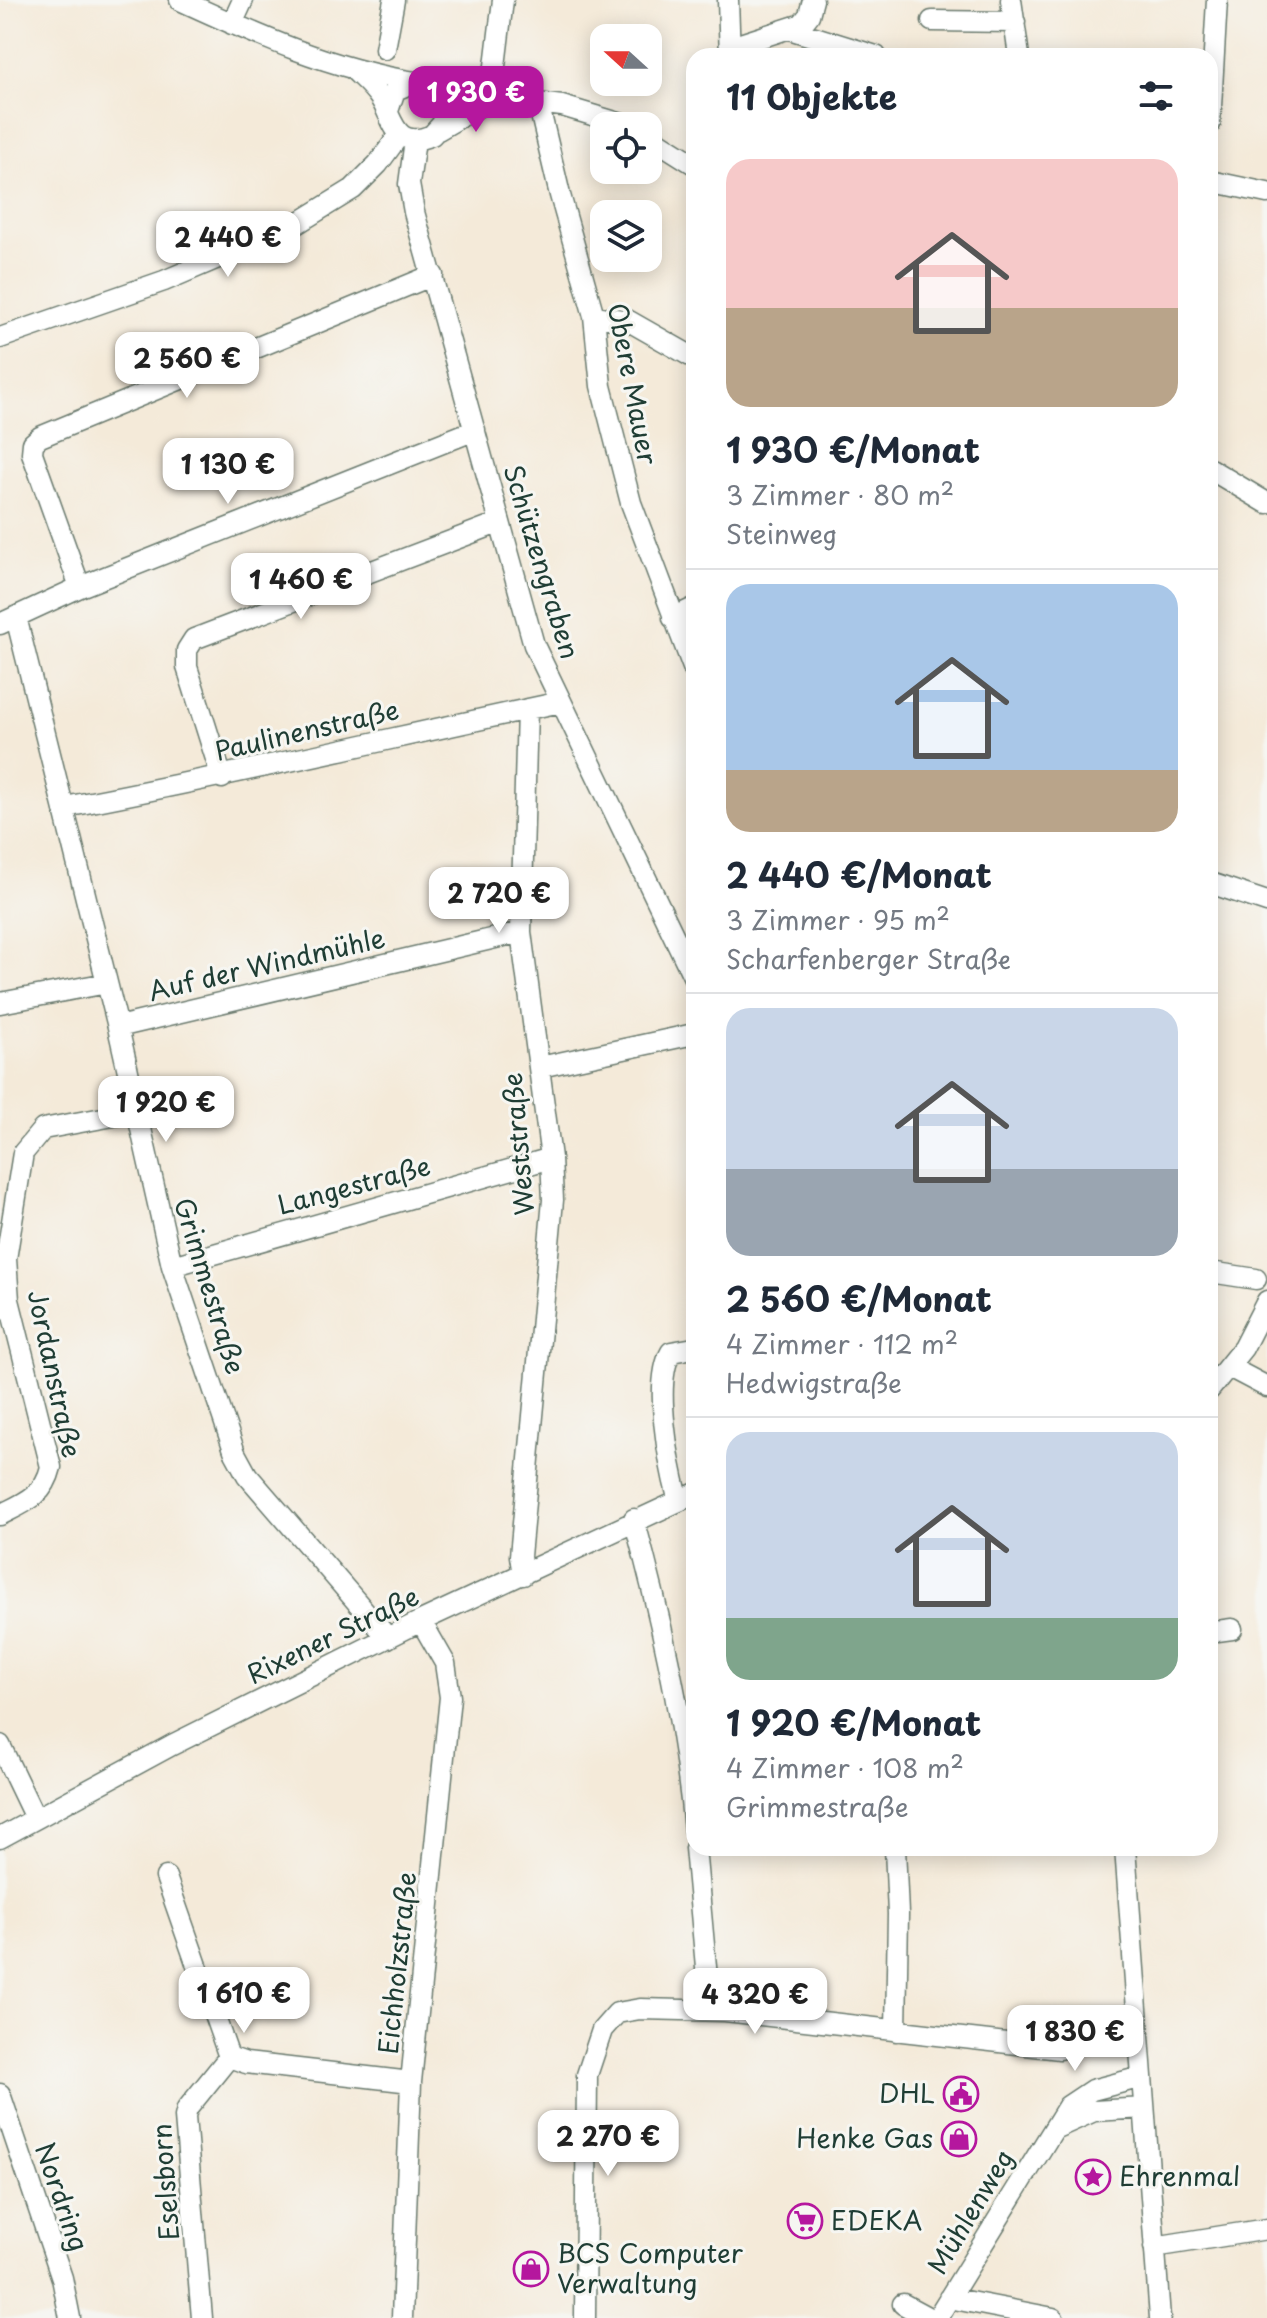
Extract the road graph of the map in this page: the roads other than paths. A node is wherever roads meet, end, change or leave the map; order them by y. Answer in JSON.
{"nodes":[{"id":1,"x":180,"y":0,"type":"edge"},
{"id":2,"x":243,"y":0,"type":"edge"},
{"id":3,"x":394,"y":0,"type":"edge"},
{"id":4,"x":503,"y":0,"type":"edge"},
{"id":5,"x":728,"y":0,"type":"edge"},
{"id":6,"x":813,"y":0,"type":"edge"},
{"id":7,"x":1011,"y":0,"type":"edge"},
{"id":8,"x":1217,"y":0,"type":"edge"},
{"id":9,"x":932,"y":21,"type":"dead end"},
{"id":10,"x":1015,"y":22,"type":"junction"},
{"id":11,"x":232,"y":24,"type":"junction"},
{"id":12,"x":789,"y":29,"type":"junction"},
{"id":13,"x":730,"y":48,"type":"edge"},
{"id":14,"x":738,"y":48,"type":"edge"},
{"id":15,"x":850,"y":48,"type":"edge"},
{"id":16,"x":1018,"y":48,"type":"edge"},
{"id":17,"x":1214,"y":48,"type":"edge"},
{"id":18,"x":385,"y":49,"type":"dead end"},
{"id":19,"x":354,"y":70,"type":"junction"},
{"id":20,"x":415,"y":82,"type":"junction"},
{"id":21,"x":438,"y":91,"type":"junction"},
{"id":22,"x":491,"y":99,"type":"junction"},
{"id":23,"x":538,"y":102,"type":"junction"},
{"id":24,"x":388,"y":111,"type":"junction"},
{"id":25,"x":591,"y":112,"type":"edge"},
{"id":26,"x":438,"y":130,"type":"junction"},
{"id":27,"x":408,"y":137,"type":"junction"},
{"id":28,"x":662,"y":142,"type":"edge"},
{"id":29,"x":686,"y":154,"type":"edge"},
{"id":30,"x":1218,"y":183,"type":"edge"},
{"id":31,"x":1267,"y":193,"type":"edge"},
{"id":32,"x":433,"y":275,"type":"junction"},
{"id":33,"x":594,"y":316,"type":"junction"},
{"id":34,"x":0,"y":338,"type":"edge"},
{"id":35,"x":686,"y":353,"type":"edge"},
{"id":36,"x":475,"y":430,"type":"junction"},
{"id":37,"x":1218,"y":474,"type":"edge"},
{"id":38,"x":1267,"y":503,"type":"edge"},
{"id":39,"x":498,"y":523,"type":"junction"},
{"id":40,"x":80,"y":587,"type":"junction"},
{"id":41,"x":686,"y":612,"type":"edge"},
{"id":42,"x":673,"y":618,"type":"junction"},
{"id":43,"x":8,"y":621,"type":"edge"},
{"id":44,"x":686,"y":650,"type":"edge"},
{"id":45,"x":561,"y":702,"type":"junction"},
{"id":46,"x":527,"y":709,"type":"junction"},
{"id":47,"x":222,"y":778,"type":"junction"},
{"id":48,"x":65,"y":807,"type":"junction"},
{"id":49,"x":1218,"y":886,"type":"edge"},
{"id":50,"x":1267,"y":902,"type":"edge"},
{"id":51,"x":521,"y":932,"type":"junction"},
{"id":52,"x":686,"y":961,"type":"edge"},
{"id":53,"x":107,"y":983,"type":"junction"},
{"id":54,"x":0,"y":1002,"type":"edge"},
{"id":55,"x":118,"y":1027,"type":"junction"},
{"id":56,"x":686,"y":1036,"type":"edge"},
{"id":57,"x":540,"y":1067,"type":"junction"},
{"id":58,"x":135,"y":1112,"type":"junction"},
{"id":59,"x":551,"y":1158,"type":"junction"},
{"id":60,"x":172,"y":1266,"type":"junction"},
{"id":61,"x":1261,"y":1270,"type":"edge"},
{"id":62,"x":1218,"y":1272,"type":"edge"},
{"id":63,"x":1267,"y":1299,"type":"edge"},
{"id":64,"x":686,"y":1349,"type":"edge"},
{"id":65,"x":1218,"y":1375,"type":"edge"},
{"id":66,"x":1218,"y":1376,"type":"edge"},
{"id":67,"x":1267,"y":1387,"type":"edge"},
{"id":68,"x":686,"y":1496,"type":"edge"},
{"id":69,"x":0,"y":1515,"type":"edge"},
{"id":70,"x":634,"y":1519,"type":"junction"},
{"id":71,"x":523,"y":1575,"type":"junction"},
{"id":72,"x":421,"y":1621,"type":"junction"},
{"id":73,"x":1232,"y":1629,"type":"dead end"},
{"id":74,"x":1218,"y":1631,"type":"edge"},
{"id":75,"x":388,"y":1638,"type":"junction"},
{"id":76,"x":0,"y":1745,"type":"edge"},
{"id":77,"x":686,"y":1759,"type":"edge"},
{"id":78,"x":35,"y":1818,"type":"junction"},
{"id":79,"x":0,"y":1838,"type":"edge"},
{"id":80,"x":696,"y":1856,"type":"edge"},
{"id":81,"x":895,"y":1856,"type":"edge"},
{"id":82,"x":1126,"y":1856,"type":"edge"},
{"id":83,"x":166,"y":1877,"type":"dead end"},
{"id":84,"x":710,"y":2010,"type":"junction"},
{"id":85,"x":896,"y":2031,"type":"junction"},
{"id":86,"x":1060,"y":2049,"type":"dead end"},
{"id":87,"x":229,"y":2057,"type":"junction"},
{"id":88,"x":1142,"y":2077,"type":"junction"},
{"id":89,"x":411,"y":2082,"type":"junction"},
{"id":90,"x":0,"y":2094,"type":"edge"},
{"id":91,"x":1144,"y":2108,"type":"junction"},
{"id":92,"x":1049,"y":2132,"type":"junction"},
{"id":93,"x":1267,"y":2229,"type":"edge"},
{"id":94,"x":1154,"y":2247,"type":"junction"},
{"id":95,"x":949,"y":2298,"type":"junction"},
{"id":96,"x":903,"y":2304,"type":"dead end"},
{"id":97,"x":70,"y":2318,"type":"edge"},
{"id":98,"x":202,"y":2318,"type":"edge"},
{"id":99,"x":402,"y":2318,"type":"edge"},
{"id":100,"x":585,"y":2318,"type":"edge"},
{"id":101,"x":929,"y":2318,"type":"edge"},
{"id":102,"x":937,"y":2318,"type":"edge"},
{"id":103,"x":1053,"y":2318,"type":"edge"},
{"id":104,"x":1160,"y":2318,"type":"edge"}],
"edges":[{"from":1,"to":11,"type":"street"},
{"from":2,"to":11,"type":"street"},
{"from":3,"to":18,"type":"street"},
{"from":4,"to":22,"type":"street"},
{"from":5,"to":13,"type":"street"},
{"from":6,"to":12,"type":"street"},
{"from":7,"to":10,"type":"street"},
{"from":8,"to":17,"type":"street"},
{"from":9,"to":10,"type":"street"},
{"from":10,"to":16,"type":"street"},
{"from":11,"to":19,"type":"street"},
{"from":12,"to":14,"type":"street"},
{"from":12,"to":15,"type":"street"},
{"from":19,"to":20,"type":"street"},
{"from":19,"to":24,"type":"street"},
{"from":20,"to":21,"type":"street"},
{"from":20,"to":24,"type":"street"},
{"from":21,"to":22,"type":"street"},
{"from":21,"to":26,"type":"street"},
{"from":22,"to":23,"type":"street"},
{"from":22,"to":26,"type":"street"},
{"from":23,"to":25,"type":"street"},
{"from":23,"to":33,"type":"street","name":"Obere Mauer"},
{"from":24,"to":27,"type":"street"},
{"from":26,"to":27,"type":"street"},
{"from":27,"to":32,"type":"street","name":"Schützengraben"},
{"from":27,"to":34,"type":"street"},
{"from":28,"to":29,"type":"street"},
{"from":30,"to":31,"type":"street"},
{"from":32,"to":36,"type":"street","name":"Schützengraben"},
{"from":32,"to":40,"type":"street"},
{"from":33,"to":35,"type":"street"},
{"from":33,"to":42,"type":"street","name":"Obere Mauer"},
{"from":36,"to":39,"type":"street","name":"Schützengraben"},
{"from":36,"to":40,"type":"street"},
{"from":37,"to":38,"type":"street"},
{"from":39,"to":45,"type":"street","name":"Schützengraben"},
{"from":39,"to":47,"type":"street"},
{"from":40,"to":43,"type":"street"},
{"from":41,"to":42,"type":"street"},
{"from":42,"to":44,"type":"street","name":"Obere Mauer"},
{"from":43,"to":48,"type":"street","name":"Grimmestraße"},
{"from":45,"to":46,"type":"street","name":"Paulinenstraße"},
{"from":45,"to":52,"type":"street","name":"Schützengraben"},
{"from":46,"to":47,"type":"street","name":"Paulinenstraße"},
{"from":46,"to":51,"type":"street","name":"Weststraße"},
{"from":47,"to":48,"type":"street","name":"Paulinenstraße"},
{"from":48,"to":53,"type":"street","name":"Grimmestraße"},
{"from":49,"to":50,"type":"street"},
{"from":51,"to":55,"type":"street","name":"Auf der Windmühle"},
{"from":51,"to":57,"type":"street","name":"Weststraße"},
{"from":53,"to":54,"type":"street"},
{"from":53,"to":55,"type":"street","name":"Grimmestraße"},
{"from":55,"to":58,"type":"street","name":"Grimmestraße"},
{"from":56,"to":57,"type":"street"},
{"from":57,"to":59,"type":"street","name":"Weststraße"},
{"from":58,"to":60,"type":"street","name":"Grimmestraße"},
{"from":58,"to":69,"type":"street","name":"Jordanstraße"},
{"from":59,"to":60,"type":"street","name":"Langestraße"},
{"from":59,"to":71,"type":"street","name":"Weststraße"},
{"from":60,"to":75,"type":"street","name":"Grimmestraße"},
{"from":61,"to":62,"type":"street"},
{"from":61,"to":63,"type":"street"},
{"from":63,"to":65,"type":"street"},
{"from":64,"to":68,"type":"street"},
{"from":66,"to":67,"type":"street"},
{"from":68,"to":70,"type":"street","name":"Rixener Straße"},
{"from":70,"to":71,"type":"street","name":"Rixener Straße"},
{"from":70,"to":77,"type":"street"},
{"from":71,"to":72,"type":"street","name":"Rixener Straße"},
{"from":72,"to":75,"type":"street","name":"Rixener Straße"},
{"from":72,"to":89,"type":"street","name":"Eichholzstraße"},
{"from":73,"to":74,"type":"street"},
{"from":75,"to":78,"type":"street","name":"Rixener Straße"},
{"from":76,"to":78,"type":"street"},
{"from":78,"to":79,"type":"street","name":"Rixener Straße"},
{"from":80,"to":84,"type":"street"},
{"from":81,"to":85,"type":"street"},
{"from":82,"to":88,"type":"street"},
{"from":83,"to":87,"type":"street"},
{"from":84,"to":85,"type":"street"},
{"from":84,"to":100,"type":"street"},
{"from":85,"to":86,"type":"street"},
{"from":87,"to":89,"type":"street"},
{"from":87,"to":98,"type":"street","name":"Eselsborn"},
{"from":88,"to":91,"type":"street"},
{"from":88,"to":92,"type":"street","name":"Mühlenweg"},
{"from":89,"to":99,"type":"street","name":"Eichholzstraße"},
{"from":90,"to":97,"type":"street","name":"Nordring"},
{"from":91,"to":92,"type":"street"},
{"from":91,"to":94,"type":"street"},
{"from":92,"to":95,"type":"street","name":"Mühlenweg"},
{"from":93,"to":94,"type":"street"},
{"from":94,"to":104,"type":"street"},
{"from":95,"to":102,"type":"street","name":"Mühlenweg"},
{"from":95,"to":103,"type":"street"},
{"from":96,"to":101,"type":"street"}]}
